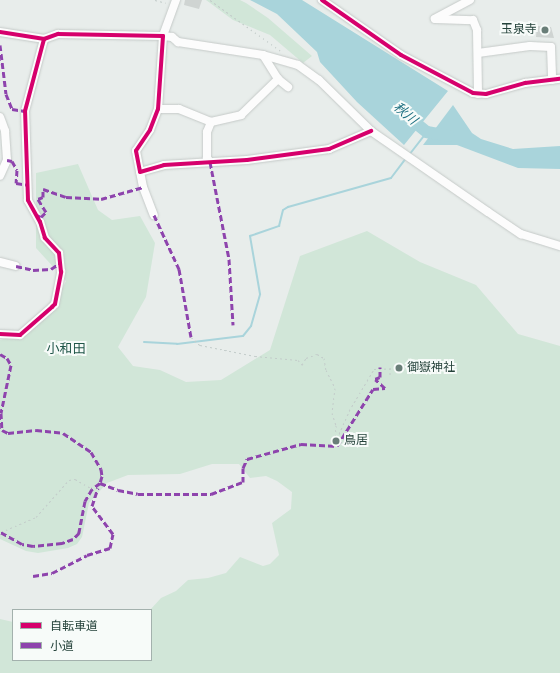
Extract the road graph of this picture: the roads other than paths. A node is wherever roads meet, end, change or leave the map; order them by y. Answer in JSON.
{"nodes":[{"id":1,"x":322,"y":0,"type":"edge"},
{"id":2,"x":470,"y":0,"type":"edge"},
{"id":3,"x":175,"y":3,"type":"edge"},
{"id":4,"x":0,"y":32,"type":"edge"},
{"id":5,"x":44,"y":39,"type":"junction"},
{"id":6,"x":478,"y":53,"type":"junction"},
{"id":7,"x":263,"y":55,"type":"junction"},
{"id":8,"x":278,"y":79,"type":"junction"},
{"id":9,"x":556,"y":79,"type":"edge"},
{"id":10,"x":288,"y":87,"type":"dead end"},
{"id":11,"x":478,"y":94,"type":"junction"},
{"id":12,"x":158,"y":109,"type":"junction"},
{"id":13,"x":0,"y":117,"type":"edge"},
{"id":14,"x":210,"y":122,"type":"junction"},
{"id":15,"x":371,"y":131,"type":"junction"},
{"id":16,"x":210,"y":162,"type":"junction"},
{"id":17,"x":0,"y":172,"type":"edge"},
{"id":18,"x":140,"y":172,"type":"junction"},
{"id":19,"x":154,"y":215,"type":"dead end"},
{"id":20,"x":560,"y":246,"type":"edge"},
{"id":21,"x":0,"y":262,"type":"edge"},
{"id":22,"x":16,"y":266,"type":"dead end"},
{"id":23,"x":0,"y":334,"type":"edge"}],
"edges":[{"from":1,"to":11,"type":"street"},
{"from":2,"to":6,"type":"street"},
{"from":3,"to":7,"type":"street"},
{"from":4,"to":5,"type":"street"},
{"from":5,"to":12,"type":"street"},
{"from":5,"to":23,"type":"street"},
{"from":6,"to":9,"type":"street"},
{"from":6,"to":11,"type":"street"},
{"from":7,"to":8,"type":"street"},
{"from":7,"to":15,"type":"street"},
{"from":8,"to":10,"type":"street"},
{"from":8,"to":14,"type":"street"},
{"from":9,"to":11,"type":"street"},
{"from":12,"to":14,"type":"street"},
{"from":12,"to":18,"type":"street"},
{"from":13,"to":17,"type":"street"},
{"from":14,"to":16,"type":"street"},
{"from":15,"to":16,"type":"street"},
{"from":15,"to":20,"type":"street"},
{"from":16,"to":18,"type":"street"},
{"from":18,"to":19,"type":"street"},
{"from":21,"to":22,"type":"street"}]}
